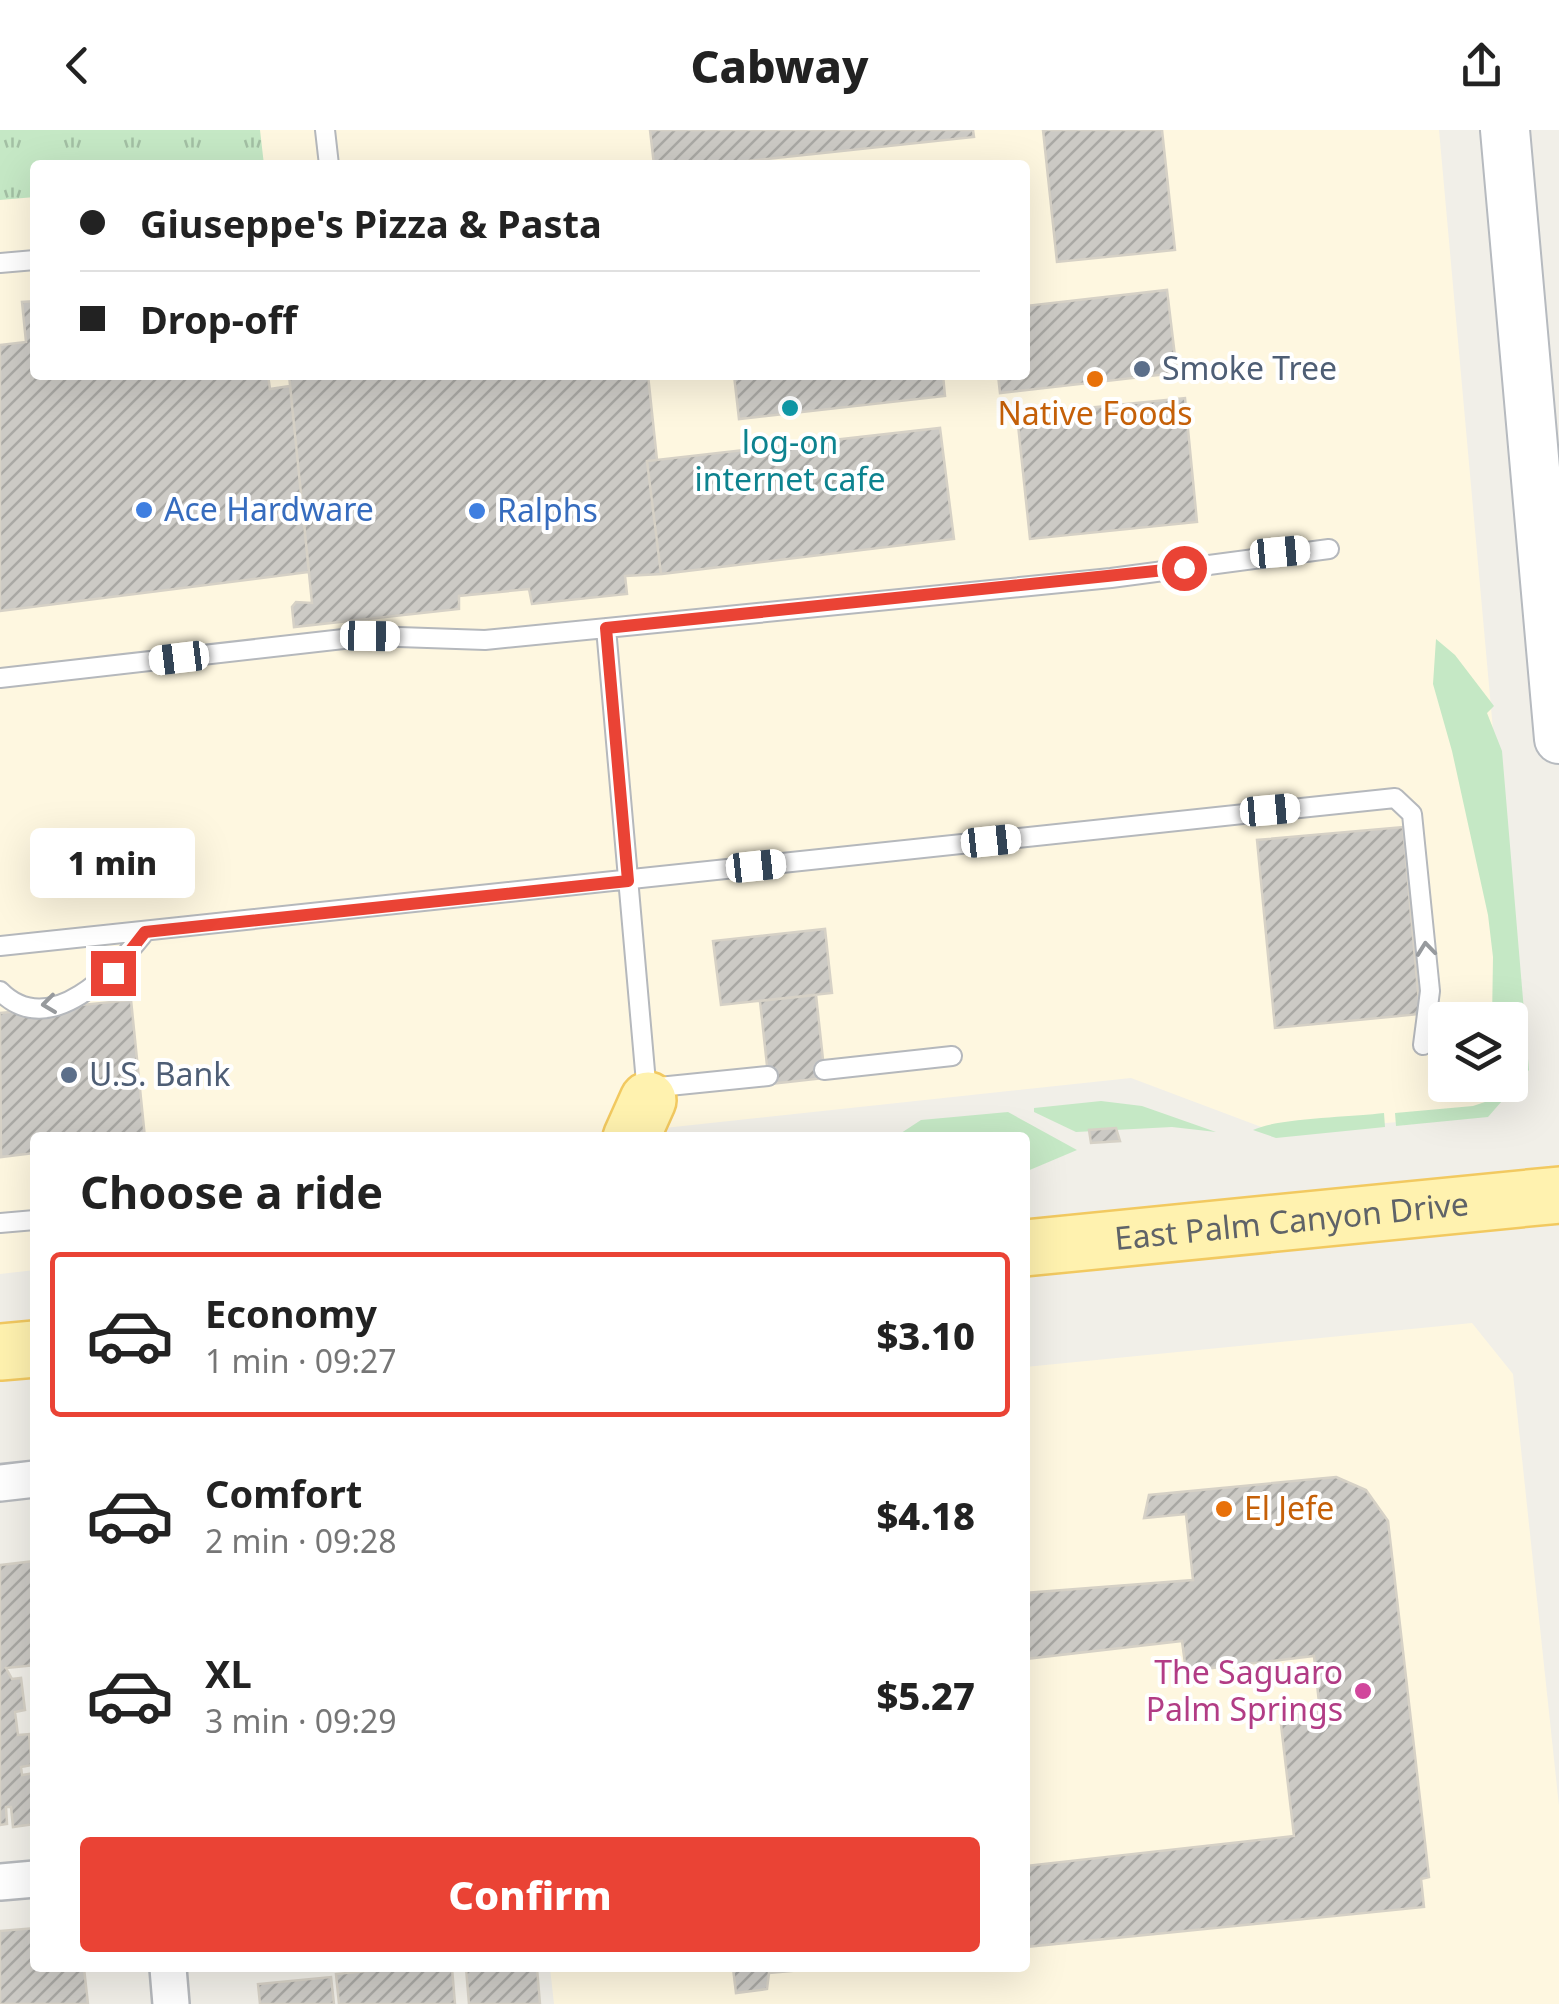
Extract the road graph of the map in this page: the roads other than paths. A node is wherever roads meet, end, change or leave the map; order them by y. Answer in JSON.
{"nodes":[{"id":1,"x":325,"y":130,"type":"edge"},
{"id":2,"x":1506,"y":130,"type":"edge"},
{"id":3,"x":328,"y":160,"type":"edge"},
{"id":4,"x":30,"y":260,"type":"edge"},
{"id":5,"x":0,"y":263,"type":"edge"},
{"id":6,"x":1329,"y":549,"type":"dead end"},
{"id":7,"x":606,"y":628,"type":"junction"},
{"id":8,"x":0,"y":678,"type":"edge"},
{"id":9,"x":1559,"y":740,"type":"edge"},
{"id":10,"x":628,"y":881,"type":"junction"},
{"id":11,"x":145,"y":932,"type":"junction"},
{"id":12,"x":0,"y":946,"type":"edge"},
{"id":13,"x":0,"y":991,"type":"edge"},
{"id":14,"x":1423,"y":1045,"type":"dead end"},
{"id":15,"x":952,"y":1056,"type":"dead end"},
{"id":16,"x":824,"y":1070,"type":"dead end"},
{"id":17,"x":768,"y":1076,"type":"dead end"},
{"id":18,"x":642,"y":1109,"type":"edge"},
{"id":19,"x":1559,"y":1195,"type":"edge"},
{"id":20,"x":30,"y":1220,"type":"edge"},
{"id":21,"x":0,"y":1223,"type":"edge"},
{"id":22,"x":1030,"y":1248,"type":"edge"},
{"id":23,"x":30,"y":1349,"type":"edge"},
{"id":24,"x":0,"y":1352,"type":"edge"},
{"id":25,"x":30,"y":1480,"type":"edge"},
{"id":26,"x":0,"y":1483,"type":"edge"},
{"id":27,"x":30,"y":1879,"type":"edge"},
{"id":28,"x":0,"y":1882,"type":"edge"},
{"id":29,"x":168,"y":1972,"type":"edge"},
{"id":30,"x":171,"y":2004,"type":"edge"}],
"edges":[{"from":1,"to":3,"type":"lane"},
{"from":2,"to":9,"type":"street"},
{"from":4,"to":5,"type":"lane"},
{"from":6,"to":7,"type":"lane"},
{"from":7,"to":8,"type":"lane"},
{"from":7,"to":10,"type":"lane"},
{"from":10,"to":11,"type":"lane"},
{"from":14,"to":10,"type":"lane","one_way":true},
{"from":10,"to":18,"type":"lane"},
{"from":11,"to":12,"type":"lane"},
{"from":11,"to":13,"type":"lane","one_way":true},
{"from":15,"to":16,"type":"lane"},
{"from":17,"to":18,"type":"lane"},
{"from":19,"to":22,"type":"main road","name":"East Palm Canyon Drive"},
{"from":20,"to":21,"type":"lane"},
{"from":23,"to":24,"type":"main road"},
{"from":25,"to":26,"type":"street"},
{"from":27,"to":28,"type":"street"},
{"from":29,"to":30,"type":"street"}]}
